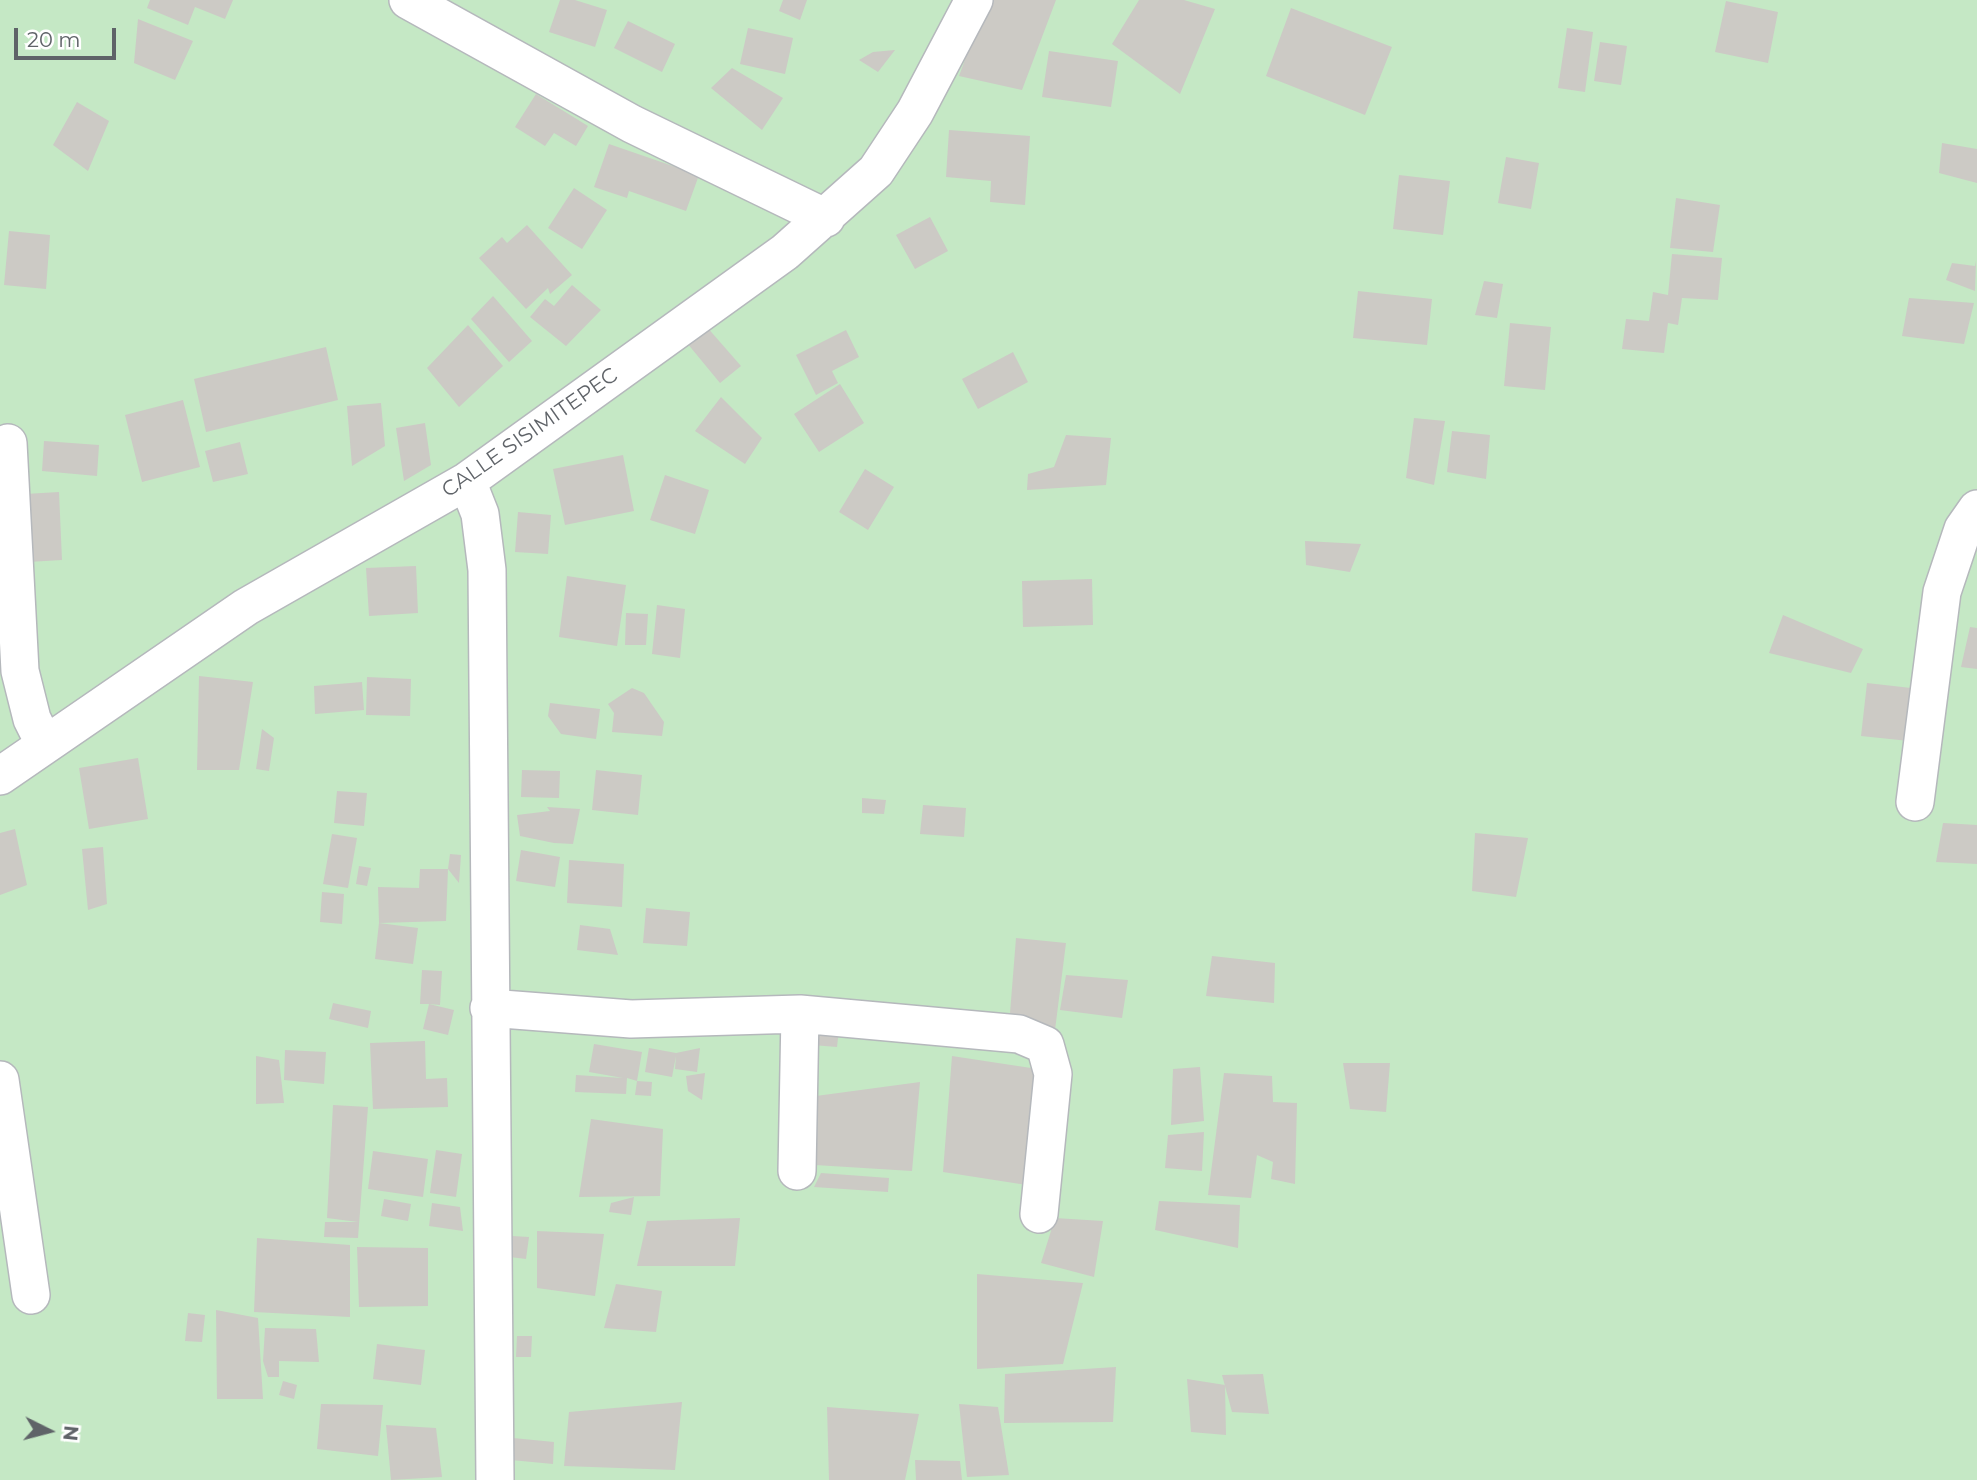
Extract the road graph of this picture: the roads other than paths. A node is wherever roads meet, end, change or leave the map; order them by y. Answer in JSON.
{"nodes":[{"id":1,"x":408,"y":0,"type":"edge"},
{"id":2,"x":974,"y":0,"type":"edge"},
{"id":3,"x":827,"y":218,"type":"junction"},
{"id":4,"x":8,"y":443,"type":"dead end"},
{"id":5,"x":467,"y":481,"type":"junction"},
{"id":6,"x":1977,"y":509,"type":"edge"},
{"id":7,"x":45,"y":745,"type":"junction"},
{"id":8,"x":0,"y":776,"type":"edge"},
{"id":9,"x":1915,"y":802,"type":"dead end"},
{"id":10,"x":489,"y":1007,"type":"junction"},
{"id":11,"x":800,"y":1014,"type":"junction"},
{"id":12,"x":0,"y":1080,"type":"edge"},
{"id":13,"x":797,"y":1171,"type":"dead end"},
{"id":14,"x":1038,"y":1214,"type":"dead end"},
{"id":15,"x":32,"y":1295,"type":"dead end"},
{"id":16,"x":495,"y":1480,"type":"edge"}],
"edges":[{"from":1,"to":3,"type":"street"},
{"from":2,"to":3,"type":"street","name":"CALLE SISIMITEPEC"},
{"from":3,"to":5,"type":"street","name":"CALLE SISIMITEPEC"},
{"from":4,"to":7,"type":"street"},
{"from":5,"to":7,"type":"street","name":"CALLE SISIMITEPEC"},
{"from":5,"to":10,"type":"street"},
{"from":6,"to":9,"type":"street"},
{"from":7,"to":8,"type":"street","name":"CALLE SISIMITEPEC"},
{"from":10,"to":11,"type":"street"},
{"from":10,"to":16,"type":"street"},
{"from":11,"to":13,"type":"street"},
{"from":11,"to":14,"type":"street"},
{"from":12,"to":15,"type":"street"}]}
